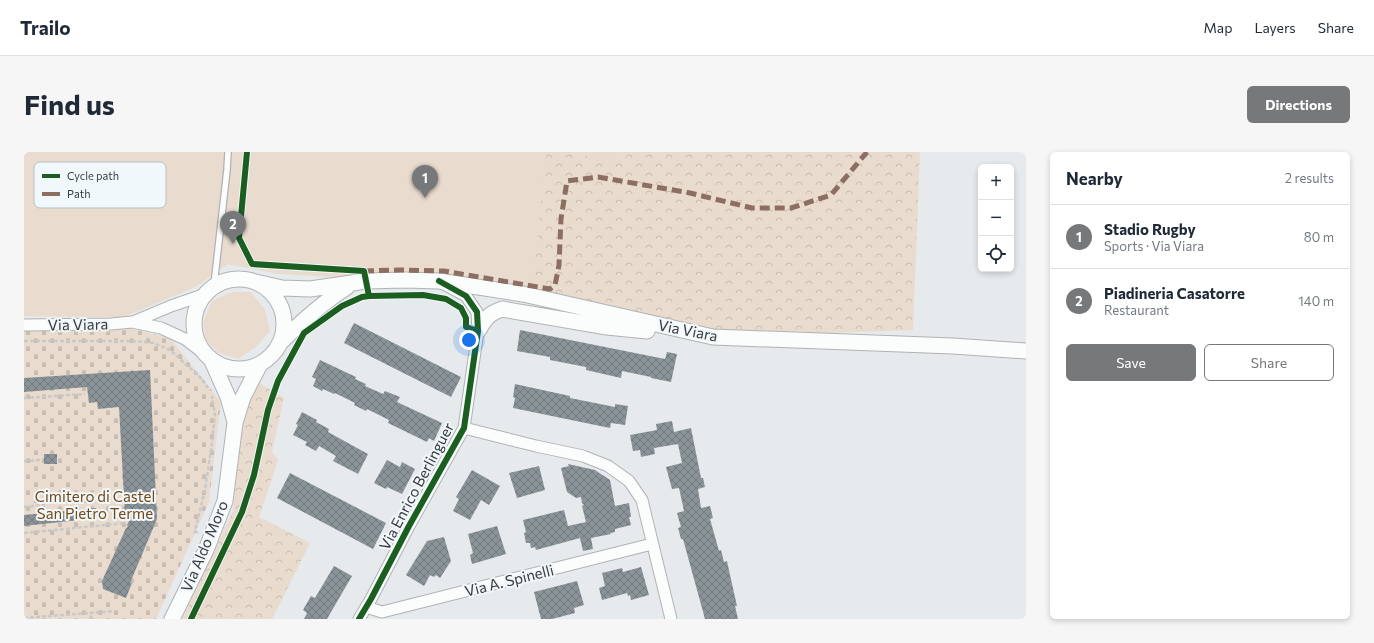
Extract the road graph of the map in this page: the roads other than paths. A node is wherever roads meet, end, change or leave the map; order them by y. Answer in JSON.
{"nodes":[{"id":1,"x":228,"y":152,"type":"edge"},
{"id":2,"x":439,"y":281,"type":"junction"},
{"id":3,"x":260,"y":283,"type":"junction"},
{"id":4,"x":353,"y":283,"type":"junction"},
{"id":5,"x":214,"y":285,"type":"junction"},
{"id":6,"x":202,"y":295,"type":"junction"},
{"id":7,"x":132,"y":322,"type":"junction"},
{"id":8,"x":24,"y":325,"type":"edge"},
{"id":9,"x":663,"y":326,"type":"junction"},
{"id":10,"x":478,"y":331,"type":"junction"},
{"id":11,"x":280,"y":344,"type":"junction"},
{"id":12,"x":1026,"y":351,"type":"edge"},
{"id":13,"x":207,"y":356,"type":"junction"},
{"id":14,"x":260,"y":364,"type":"junction"},
{"id":15,"x":235,"y":423,"type":"junction"},
{"id":16,"x":464,"y":428,"type":"junction"},
{"id":17,"x":652,"y":544,"type":"junction"},
{"id":18,"x":366,"y":607,"type":"junction"},
{"id":19,"x":172,"y":619,"type":"edge"},
{"id":20,"x":359,"y":619,"type":"edge"},
{"id":21,"x":671,"y":619,"type":"edge"}],
"edges":[{"from":1,"to":5,"type":"lane"},
{"from":2,"to":4,"type":"main road","name":"Via Viara"},
{"from":2,"to":9,"type":"main road","name":"Via Viara"},
{"from":2,"to":10,"type":"street","name":"Via Enrico Berlinguer"},
{"from":3,"to":4,"type":"main road","name":"Via Viara"},
{"from":3,"to":5,"type":"main road"},
{"from":3,"to":11,"type":"main road"},
{"from":4,"to":11,"type":"main road","name":"Via Viara"},
{"from":5,"to":6,"type":"main road"},
{"from":6,"to":7,"type":"street","name":"Via Viara"},
{"from":6,"to":13,"type":"main road"},
{"from":7,"to":8,"type":"street","name":"Via Viara"},
{"from":7,"to":13,"type":"street","name":"Via Viara"},
{"from":9,"to":10,"type":"main road"},
{"from":9,"to":12,"type":"main road","name":"Via Viara"},
{"from":10,"to":16,"type":"street","name":"Via Enrico Berlinguer"},
{"from":11,"to":14,"type":"main road"},
{"from":13,"to":14,"type":"main road"},
{"from":13,"to":15,"type":"main road","name":"Via Aldo Moro"},
{"from":14,"to":15,"type":"main road","name":"Via Aldo Moro"},
{"from":15,"to":19,"type":"main road","name":"Via Aldo Moro"},
{"from":16,"to":17,"type":"street"},
{"from":16,"to":18,"type":"street","name":"Via Enrico Berlinguer"},
{"from":17,"to":18,"type":"street","name":"Via A. Spinelli"},
{"from":17,"to":21,"type":"street"},
{"from":18,"to":20,"type":"street","name":"Via Enrico Berlinguer"}]}
